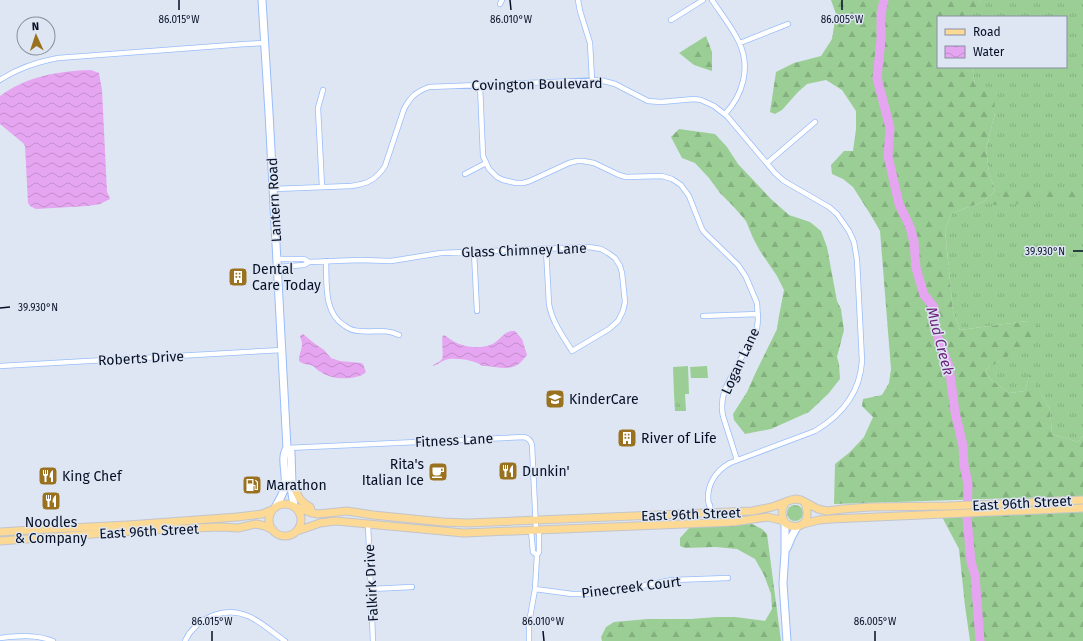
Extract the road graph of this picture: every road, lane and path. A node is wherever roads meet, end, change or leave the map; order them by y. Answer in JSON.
{"nodes":[{"id":1,"x":262,"y":0,"type":"edge"},
{"id":2,"x":578,"y":0,"type":"edge"},
{"id":3,"x":703,"y":0,"type":"edge"},
{"id":4,"x":712,"y":0,"type":"edge"},
{"id":5,"x":672,"y":20,"type":"dead end"},
{"id":6,"x":788,"y":24,"type":"dead end"},
{"id":7,"x":265,"y":44,"type":"junction"},
{"id":8,"x":740,"y":44,"type":"junction"},
{"id":9,"x":0,"y":80,"type":"edge"},
{"id":10,"x":592,"y":80,"type":"junction"},
{"id":11,"x":480,"y":84,"type":"junction"},
{"id":12,"x":323,"y":90,"type":"dead end"},
{"id":13,"x":725,"y":114,"type":"junction"},
{"id":14,"x":815,"y":122,"type":"dead end"},
{"id":15,"x":486,"y":163,"type":"junction"},
{"id":16,"x":767,"y":163,"type":"junction"},
{"id":17,"x":465,"y":174,"type":"dead end"},
{"id":18,"x":322,"y":187,"type":"junction"},
{"id":19,"x":274,"y":189,"type":"junction"},
{"id":20,"x":546,"y":249,"type":"junction"},
{"id":21,"x":474,"y":252,"type":"junction"},
{"id":22,"x":277,"y":259,"type":"junction"},
{"id":23,"x":326,"y":261,"type":"junction"},
{"id":24,"x":309,"y":262,"type":"junction"},
{"id":25,"x":278,"y":268,"type":"junction"},
{"id":26,"x":476,"y":311,"type":"dead end"},
{"id":27,"x":758,"y":314,"type":"junction"},
{"id":28,"x":703,"y":316,"type":"dead end"},
{"id":29,"x":399,"y":335,"type":"dead end"},
{"id":30,"x":282,"y":350,"type":"junction"},
{"id":31,"x":0,"y":366,"type":"edge"},
{"id":32,"x":287,"y":448,"type":"junction"},
{"id":33,"x":738,"y":460,"type":"junction"},
{"id":34,"x":292,"y":484,"type":"junction"},
{"id":35,"x":1083,"y":500,"type":"edge"},
{"id":36,"x":787,"y":502,"type":"junction"},
{"id":37,"x":805,"y":503,"type":"junction"},
{"id":38,"x":709,"y":505,"type":"junction"},
{"id":39,"x":295,"y":507,"type":"junction"},
{"id":40,"x":274,"y":508,"type":"junction"},
{"id":41,"x":986,"y":508,"type":"junction"},
{"id":42,"x":1083,"y":508,"type":"edge"},
{"id":43,"x":948,"y":510,"type":"junction"},
{"id":44,"x":312,"y":513,"type":"junction"},
{"id":45,"x":711,"y":513,"type":"junction"},
{"id":46,"x":702,"y":514,"type":"junction"},
{"id":47,"x":536,"y":520,"type":"junction"},
{"id":48,"x":784,"y":522,"type":"junction"},
{"id":49,"x":368,"y":524,"type":"junction"},
{"id":50,"x":668,"y":525,"type":"junction"},
{"id":51,"x":800,"y":525,"type":"junction"},
{"id":52,"x":536,"y":529,"type":"junction"},
{"id":53,"x":273,"y":530,"type":"junction"},
{"id":54,"x":297,"y":531,"type":"junction"},
{"id":55,"x":0,"y":532,"type":"edge"},
{"id":56,"x":0,"y":541,"type":"edge"},
{"id":57,"x":785,"y":554,"type":"junction"},
{"id":58,"x":537,"y":555,"type":"junction"},
{"id":59,"x":728,"y":578,"type":"dead end"},
{"id":60,"x":412,"y":587,"type":"dead end"},
{"id":61,"x":371,"y":589,"type":"junction"},
{"id":62,"x":535,"y":589,"type":"junction"},
{"id":63,"x":0,"y":638,"type":"edge"},
{"id":64,"x":53,"y":641,"type":"edge"},
{"id":65,"x":185,"y":641,"type":"edge"},
{"id":66,"x":285,"y":641,"type":"edge"},
{"id":67,"x":373,"y":641,"type":"edge"},
{"id":68,"x":529,"y":641,"type":"edge"},
{"id":69,"x":787,"y":641,"type":"edge"}],
"edges":[{"from":1,"to":7,"type":"street","name":"Lantern Road"},
{"from":2,"to":10,"type":"street"},
{"from":3,"to":5,"type":"street"},
{"from":4,"to":8,"type":"street"},
{"from":6,"to":8,"type":"street"},
{"from":7,"to":9,"type":"street"},
{"from":7,"to":19,"type":"street","name":"Lantern Road"},
{"from":8,"to":13,"type":"street"},
{"from":10,"to":11,"type":"street","name":"Covington Boulevard"},
{"from":10,"to":13,"type":"street","name":"Covington Boulevard"},
{"from":11,"to":15,"type":"street","name":"Logan Lane"},
{"from":11,"to":18,"type":"street","name":"Covington Boulevard"},
{"from":12,"to":18,"type":"street"},
{"from":13,"to":16,"type":"street","name":"Covington Boulevard"},
{"from":14,"to":16,"type":"street"},
{"from":15,"to":17,"type":"street"},
{"from":15,"to":27,"type":"street","name":"Logan Lane"},
{"from":16,"to":33,"type":"street","name":"Covington Boulevard"},
{"from":18,"to":19,"type":"street","name":"Covington Boulevard"},
{"from":19,"to":22,"type":"street","name":"Lantern Road"},
{"from":20,"to":20,"type":"street","name":"Glass Chimney Lane"},
{"from":20,"to":21,"type":"street","name":"Glass Chimney Lane"},
{"from":21,"to":23,"type":"street","name":"Glass Chimney Lane"},
{"from":21,"to":26,"type":"street"},
{"from":22,"to":24,"type":"street","name":"Glass Chimney Lane"},
{"from":22,"to":25,"type":"street","name":"Lantern Road"},
{"from":23,"to":24,"type":"street","name":"Glass Chimney Lane"},
{"from":23,"to":29,"type":"street"},
{"from":24,"to":25,"type":"street","name":"Glass Chimney Lane"},
{"from":25,"to":30,"type":"street","name":"Lantern Road"},
{"from":27,"to":28,"type":"street"},
{"from":27,"to":33,"type":"street","name":"Logan Lane"},
{"from":30,"to":31,"type":"street","name":"Roberts Drive"},
{"from":30,"to":32,"type":"street","name":"Lantern Road"},
{"from":32,"to":34,"type":"street","name":"Lantern Road"},
{"from":32,"to":40,"type":"street","name":"Lantern Road"},
{"from":32,"to":47,"type":"street","name":"Fitness Lane"},
{"from":33,"to":38,"type":"street","name":"Covington Boulevard"},
{"from":34,"to":39,"type":"street","name":"Lantern Road"},
{"from":34,"to":44,"type":"main road"},
{"from":35,"to":41,"type":"main road","name":"East 96th Street"},
{"from":36,"to":37,"type":"main road","name":"East 96th Street"},
{"from":36,"to":45,"type":"main road","name":"East 96th Street"},
{"from":36,"to":48,"type":"main road"},
{"from":37,"to":43,"type":"main road","name":"East 96th Street"},
{"from":37,"to":51,"type":"main road"},
{"from":38,"to":45,"type":"street","name":"Covington Boulevard"},
{"from":38,"to":46,"type":"street"},
{"from":39,"to":40,"type":"main road"},
{"from":39,"to":44,"type":"main road","name":"East 96th Street"},
{"from":39,"to":54,"type":"main road"},
{"from":40,"to":53,"type":"main road"},
{"from":40,"to":55,"type":"main road","name":"East 96th Street"},
{"from":41,"to":42,"type":"main road","name":"East 96th Street"},
{"from":41,"to":43,"type":"main road","name":"East 96th Street"},
{"from":43,"to":51,"type":"main road","name":"East 96th Street"},
{"from":44,"to":47,"type":"main road","name":"East 96th Street"},
{"from":45,"to":46,"type":"main road","name":"East 96th Street"},
{"from":45,"to":50,"type":"main road"},
{"from":46,"to":47,"type":"main road","name":"East 96th Street"},
{"from":47,"to":52,"type":"street","name":"Fitness Lane"},
{"from":48,"to":50,"type":"main road","name":"East 96th Street"},
{"from":48,"to":51,"type":"main road","name":"East 96th Street"},
{"from":48,"to":57,"type":"street"},
{"from":49,"to":52,"type":"main road","name":"East 96th Street"},
{"from":49,"to":54,"type":"main road","name":"East 96th Street"},
{"from":49,"to":61,"type":"street","name":"Falkirk Drive"},
{"from":50,"to":52,"type":"main road","name":"East 96th Street"},
{"from":51,"to":57,"type":"street"},
{"from":52,"to":58,"type":"street"},
{"from":52,"to":58,"type":"street"},
{"from":53,"to":54,"type":"main road"},
{"from":53,"to":56,"type":"main road","name":"East 96th Street"},
{"from":57,"to":69,"type":"street"},
{"from":58,"to":62,"type":"street"},
{"from":59,"to":62,"type":"street","name":"Pinecreek Court"},
{"from":60,"to":61,"type":"street"},
{"from":61,"to":67,"type":"street","name":"Falkirk Drive"},
{"from":62,"to":68,"type":"street"},
{"from":63,"to":64,"type":"street"},
{"from":65,"to":66,"type":"street"}]}
